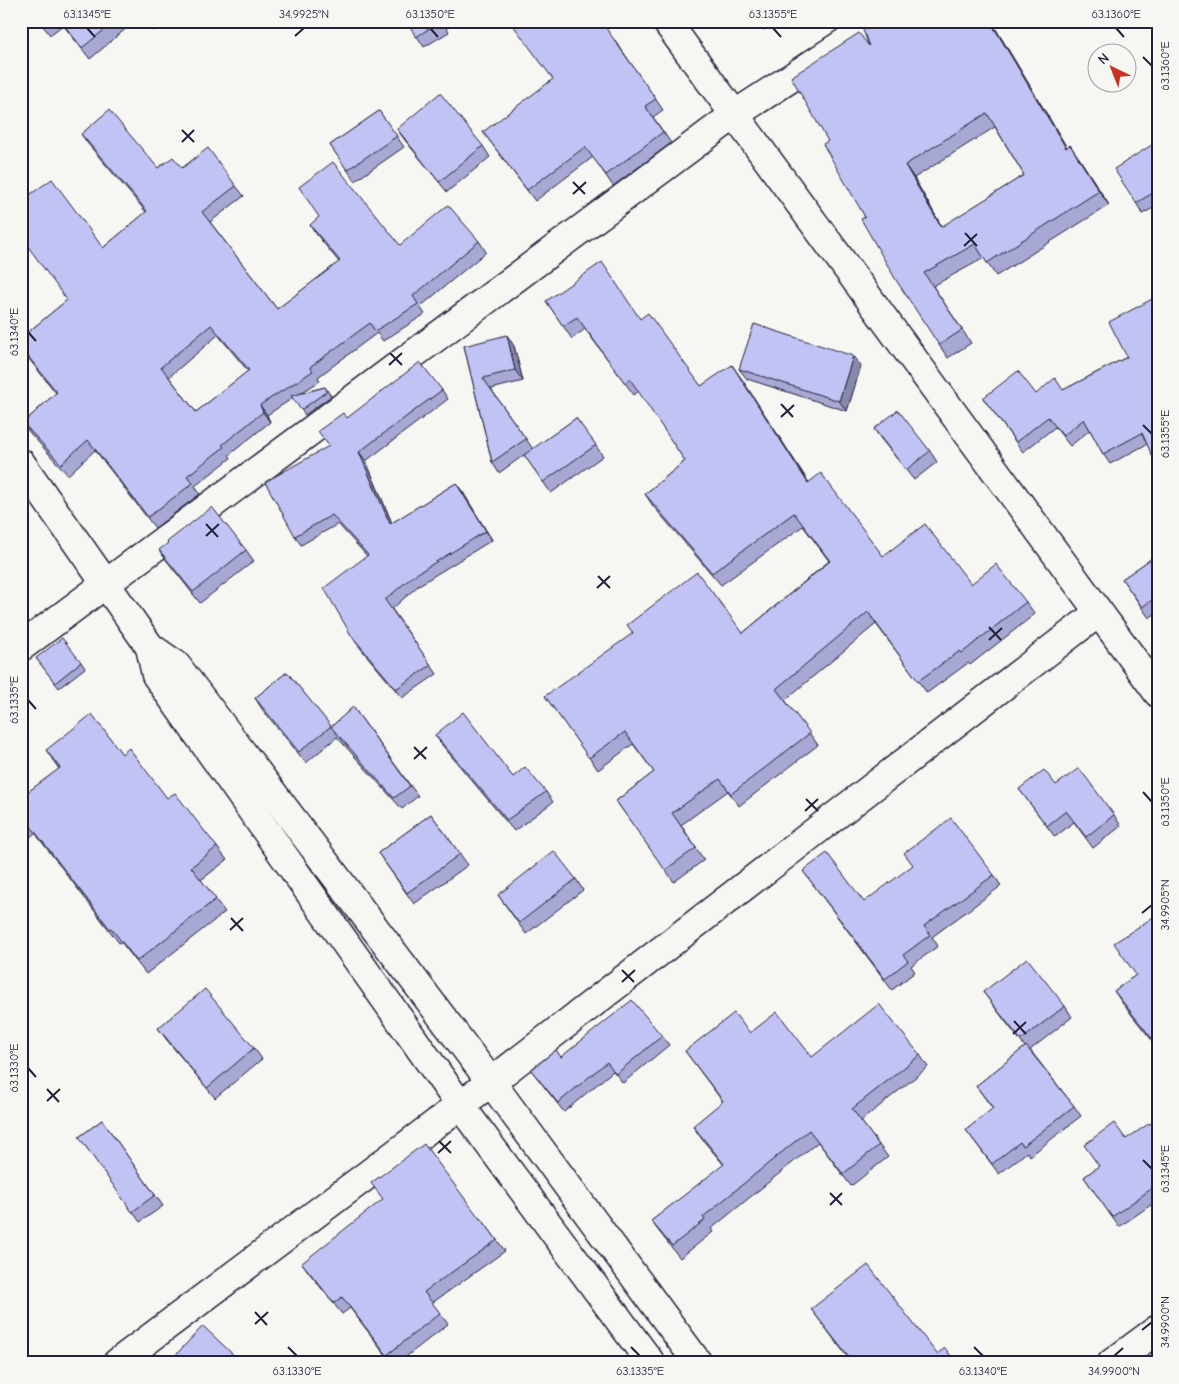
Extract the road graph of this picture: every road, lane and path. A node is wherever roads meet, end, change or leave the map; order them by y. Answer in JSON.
{"nodes":[{"id":1,"x":666,"y":21,"type":"edge"},
{"id":2,"x":878,"y":21,"type":"edge"},
{"id":3,"x":734,"y":115,"type":"junction"},
{"id":4,"x":21,"y":463,"type":"edge"},
{"id":5,"x":106,"y":585,"type":"junction"},
{"id":6,"x":1098,"y":613,"type":"junction"},
{"id":7,"x":21,"y":647,"type":"edge"},
{"id":8,"x":150,"y":647,"type":"junction"},
{"id":9,"x":1158,"y":693,"type":"edge"},
{"id":10,"x":491,"y":1082,"type":"junction"},
{"id":11,"x":460,"y":1105,"type":"junction"},
{"id":12,"x":1158,"y":1329,"type":"edge"},
{"id":13,"x":117,"y":1363,"type":"edge"},
{"id":14,"x":651,"y":1363,"type":"edge"},
{"id":15,"x":698,"y":1363,"type":"edge"},
{"id":16,"x":1112,"y":1363,"type":"edge"}],
"edges":[{"from":1,"to":3,"type":"street"},
{"from":2,"to":3,"type":"street"},
{"from":3,"to":5,"type":"street"},
{"from":3,"to":6,"type":"street"},
{"from":4,"to":5,"type":"street"},
{"from":5,"to":7,"type":"street"},
{"from":5,"to":8,"type":"street"},
{"from":6,"to":9,"type":"street"},
{"from":6,"to":10,"type":"street"},
{"from":8,"to":10,"type":"street"},
{"from":8,"to":11,"type":"street"},
{"from":10,"to":11,"type":"street"},
{"from":10,"to":15,"type":"street"},
{"from":11,"to":13,"type":"street"},
{"from":11,"to":14,"type":"street"},
{"from":12,"to":16,"type":"street"}]}
